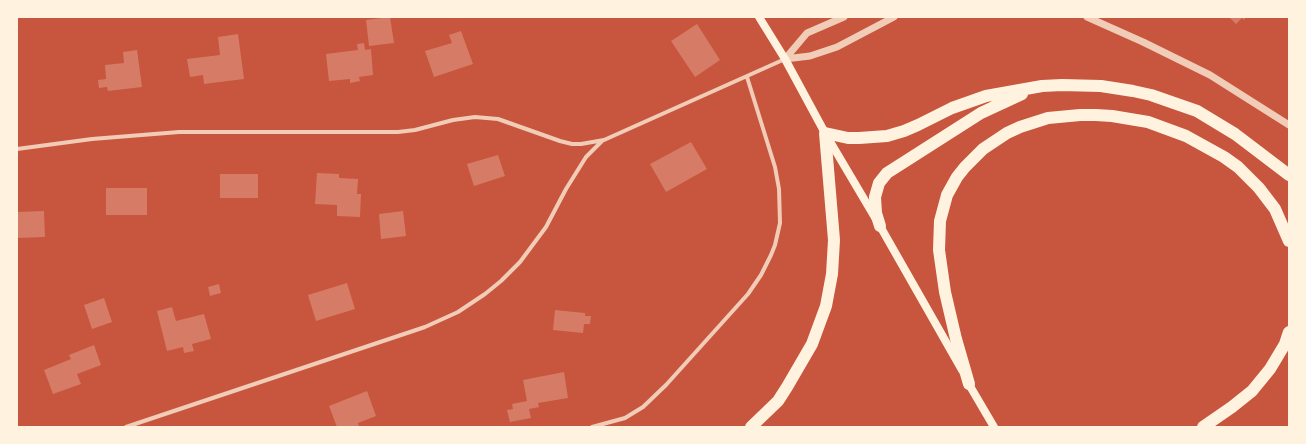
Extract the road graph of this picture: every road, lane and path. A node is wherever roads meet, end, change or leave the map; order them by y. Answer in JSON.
{"nodes":[{"id":1,"x":760,"y":17,"type":"edge"},
{"id":2,"x":844,"y":17,"type":"edge"},
{"id":3,"x":894,"y":17,"type":"edge"},
{"id":4,"x":1087,"y":17,"type":"edge"},
{"id":5,"x":785,"y":59,"type":"junction"},
{"id":6,"x":747,"y":77,"type":"junction"},
{"id":7,"x":1042,"y":86,"type":"junction"},
{"id":8,"x":1289,"y":125,"type":"edge"},
{"id":9,"x":825,"y":133,"type":"junction"},
{"id":10,"x":604,"y":140,"type":"junction"},
{"id":11,"x":17,"y":149,"type":"edge"},
{"id":12,"x":1289,"y":175,"type":"edge"},
{"id":13,"x":880,"y":226,"type":"junction"},
{"id":14,"x":1289,"y":241,"type":"edge"},
{"id":15,"x":1289,"y":332,"type":"edge"},
{"id":16,"x":969,"y":384,"type":"junction"},
{"id":17,"x":126,"y":427,"type":"edge"},
{"id":18,"x":592,"y":427,"type":"edge"},
{"id":19,"x":751,"y":427,"type":"edge"},
{"id":20,"x":994,"y":427,"type":"edge"},
{"id":21,"x":1203,"y":427,"type":"edge"}],
"edges":[{"from":1,"to":5,"type":"main road"},
{"from":2,"to":5,"type":"street"},
{"from":3,"to":5,"type":"street"},
{"from":4,"to":8,"type":"street"},
{"from":5,"to":6,"type":"street"},
{"from":5,"to":9,"type":"main road"},
{"from":6,"to":10,"type":"street"},
{"from":6,"to":18,"type":"street"},
{"from":7,"to":9,"type":"highway"},
{"from":7,"to":12,"type":"highway"},
{"from":7,"to":13,"type":"highway"},
{"from":9,"to":13,"type":"main road"},
{"from":9,"to":19,"type":"highway"},
{"from":10,"to":11,"type":"street"},
{"from":10,"to":17,"type":"street"},
{"from":13,"to":16,"type":"main road"},
{"from":14,"to":16,"type":"highway"},
{"from":15,"to":21,"type":"highway"},
{"from":16,"to":20,"type":"main road"}]}
